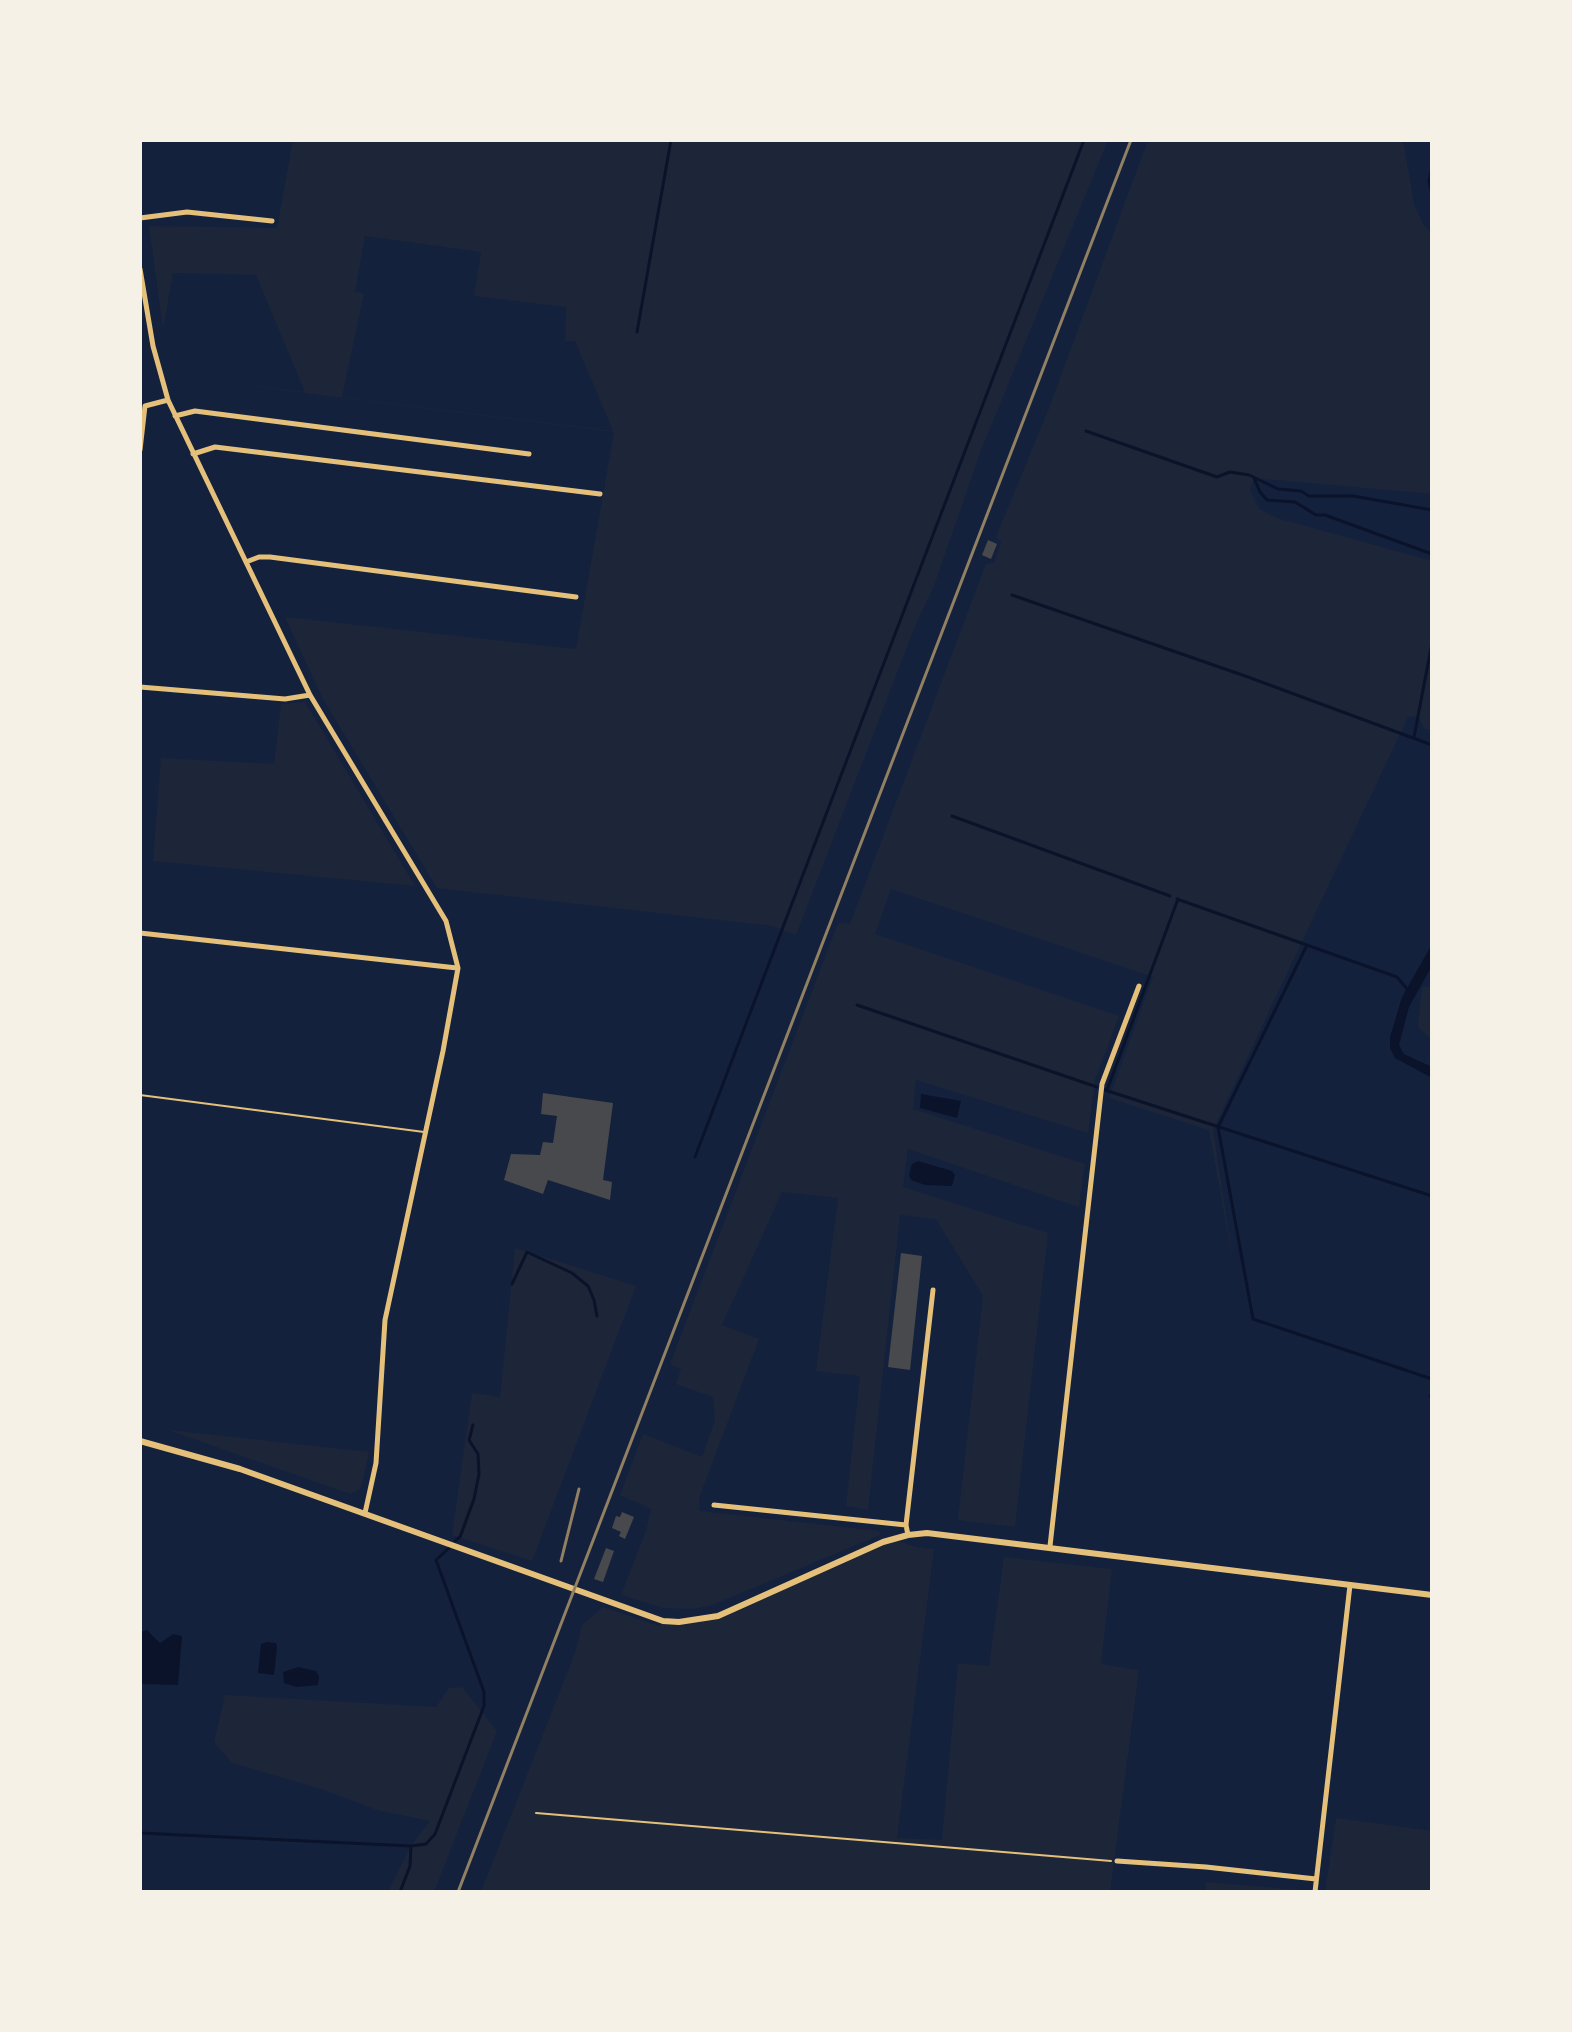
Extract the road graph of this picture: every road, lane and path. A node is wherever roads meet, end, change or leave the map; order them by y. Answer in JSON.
{"nodes":[{"id":1,"x":140,"y":218,"type":"edge"},
{"id":2,"x":272,"y":221,"type":"dead end"},
{"id":3,"x":140,"y":269,"type":"edge"},
{"id":4,"x":168,"y":400,"type":"junction"},
{"id":5,"x":175,"y":416,"type":"junction"},
{"id":6,"x":140,"y":450,"type":"edge"},
{"id":7,"x":193,"y":454,"type":"junction"},
{"id":8,"x":529,"y":454,"type":"dead end"},
{"id":9,"x":600,"y":494,"type":"dead end"},
{"id":10,"x":246,"y":562,"type":"junction"},
{"id":11,"x":576,"y":597,"type":"dead end"},
{"id":12,"x":140,"y":687,"type":"edge"},
{"id":13,"x":310,"y":695,"type":"junction"},
{"id":14,"x":140,"y":933,"type":"edge"},
{"id":15,"x":458,"y":968,"type":"junction"},
{"id":16,"x":1139,"y":986,"type":"dead end"},
{"id":17,"x":140,"y":1095,"type":"edge"},
{"id":18,"x":425,"y":1132,"type":"junction"},
{"id":19,"x":933,"y":1290,"type":"dead end"},
{"id":20,"x":140,"y":1441,"type":"edge"},
{"id":21,"x":714,"y":1505,"type":"dead end"},
{"id":22,"x":365,"y":1513,"type":"junction"},
{"id":23,"x":906,"y":1525,"type":"junction"},
{"id":24,"x":908,"y":1535,"type":"junction"},
{"id":25,"x":1050,"y":1546,"type":"junction"},
{"id":26,"x":1350,"y":1585,"type":"junction"},
{"id":27,"x":1432,"y":1595,"type":"edge"},
{"id":28,"x":536,"y":1813,"type":"dead end"},
{"id":29,"x":1117,"y":1861,"type":"joint"},
{"id":30,"x":1316,"y":1879,"type":"junction"},
{"id":31,"x":1315,"y":1892,"type":"edge"}],
"edges":[{"from":1,"to":2,"type":"street"},
{"from":3,"to":4,"type":"street"},
{"from":4,"to":5,"type":"street"},
{"from":4,"to":6,"type":"street"},
{"from":5,"to":7,"type":"street"},
{"from":5,"to":8,"type":"street"},
{"from":7,"to":9,"type":"street"},
{"from":7,"to":10,"type":"street"},
{"from":10,"to":11,"type":"street"},
{"from":10,"to":13,"type":"street"},
{"from":12,"to":13,"type":"street"},
{"from":13,"to":15,"type":"street"},
{"from":14,"to":15,"type":"street"},
{"from":15,"to":18,"type":"street"},
{"from":16,"to":25,"type":"street"},
{"from":17,"to":18,"type":"lane"},
{"from":18,"to":22,"type":"street"},
{"from":19,"to":23,"type":"street"},
{"from":20,"to":22,"type":"street"},
{"from":21,"to":23,"type":"street"},
{"from":22,"to":24,"type":"street"},
{"from":23,"to":24,"type":"street"},
{"from":24,"to":25,"type":"street"},
{"from":25,"to":26,"type":"street"},
{"from":26,"to":27,"type":"street"},
{"from":26,"to":30,"type":"street"},
{"from":28,"to":29,"type":"path"},
{"from":29,"to":30,"type":"street"},
{"from":30,"to":31,"type":"street"}]}
